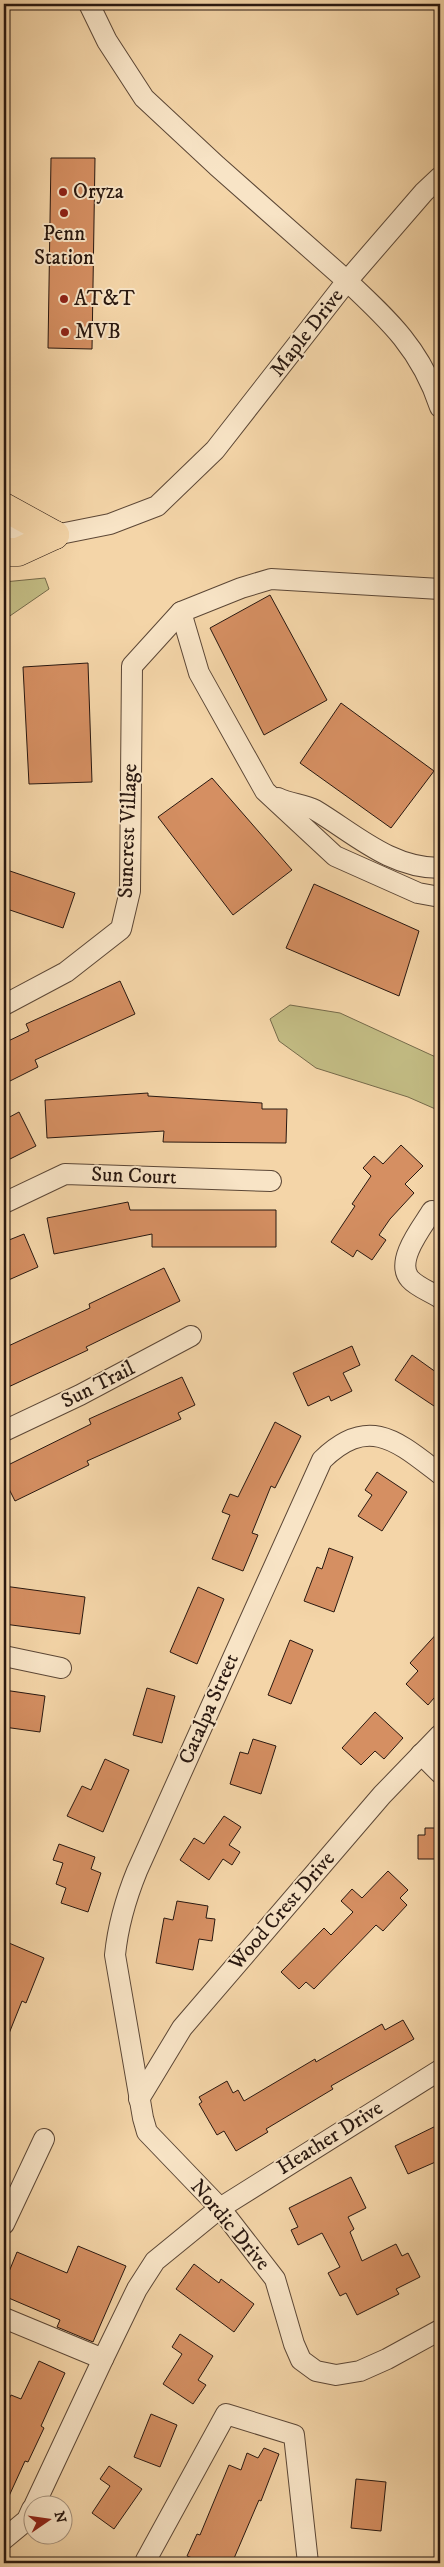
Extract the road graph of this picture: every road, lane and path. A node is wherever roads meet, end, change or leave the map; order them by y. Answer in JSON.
{"nodes":[{"id":1,"x":89,"y":4,"type":"edge"},
{"id":2,"x":440,"y":177,"type":"edge"},
{"id":3,"x":347,"y":281,"type":"junction"},
{"id":4,"x":440,"y":407,"type":"edge"},
{"id":5,"x":4,"y":507,"type":"edge"},
{"id":6,"x":4,"y":529,"type":"edge"},
{"id":7,"x":55,"y":536,"type":"junction"},
{"id":8,"x":4,"y":552,"type":"edge"},
{"id":9,"x":440,"y":589,"type":"edge"},
{"id":10,"x":181,"y":612,"type":"junction"},
{"id":11,"x":265,"y":791,"type":"junction"},
{"id":12,"x":440,"y":868,"type":"edge"},
{"id":13,"x":440,"y":897,"type":"edge"},
{"id":14,"x":4,"y":1005,"type":"edge"},
{"id":15,"x":271,"y":1181,"type":"dead end"},
{"id":16,"x":4,"y":1202,"type":"edge"},
{"id":17,"x":432,"y":1211,"type":"dead end"},
{"id":18,"x":440,"y":1298,"type":"edge"},
{"id":19,"x":191,"y":1336,"type":"dead end"},
{"id":20,"x":4,"y":1431,"type":"edge"},
{"id":21,"x":440,"y":1474,"type":"edge"},
{"id":22,"x":4,"y":1656,"type":"edge"},
{"id":23,"x":61,"y":1668,"type":"dead end"},
{"id":24,"x":440,"y":1735,"type":"edge"},
{"id":25,"x":421,"y":1754,"type":"junction"},
{"id":26,"x":440,"y":1774,"type":"edge"},
{"id":27,"x":440,"y":2070,"type":"edge"},
{"id":28,"x":139,"y":2099,"type":"junction"},
{"id":29,"x":44,"y":2139,"type":"dead end"},
{"id":30,"x":220,"y":2208,"type":"junction"},
{"id":31,"x":4,"y":2224,"type":"edge"},
{"id":32,"x":4,"y":2318,"type":"edge"},
{"id":33,"x":440,"y":2330,"type":"edge"},
{"id":34,"x":103,"y":2359,"type":"junction"},
{"id":35,"x":40,"y":2494,"type":"edge"},
{"id":36,"x":22,"y":2523,"type":"edge"},
{"id":37,"x":4,"y":2539,"type":"edge"},
{"id":38,"x":146,"y":2560,"type":"dead end"},
{"id":39,"x":308,"y":2563,"type":"edge"}],
"edges":[{"from":1,"to":3,"type":"street","name":"Maple Drive"},
{"from":2,"to":3,"type":"street"},
{"from":3,"to":4,"type":"street"},
{"from":3,"to":7,"type":"street","name":"Maple Drive"},
{"from":5,"to":7,"type":"main road"},
{"from":6,"to":7,"type":"street","name":"Maple Drive"},
{"from":7,"to":8,"type":"main road"},
{"from":9,"to":10,"type":"street","name":"Suncrest Village"},
{"from":10,"to":11,"type":"street"},
{"from":10,"to":14,"type":"street","name":"Suncrest Village"},
{"from":11,"to":12,"type":"street"},
{"from":11,"to":13,"type":"street"},
{"from":15,"to":16,"type":"street","name":"Sun Court"},
{"from":17,"to":18,"type":"street"},
{"from":19,"to":20,"type":"street","name":"Sun Trail"},
{"from":21,"to":28,"type":"street","name":"Catalpa Street"},
{"from":22,"to":23,"type":"street"},
{"from":24,"to":25,"type":"street","name":"Wood Crest Drive"},
{"from":25,"to":26,"type":"street"},
{"from":25,"to":28,"type":"street","name":"Wood Crest Drive"},
{"from":27,"to":30,"type":"street","name":"Heather Drive"},
{"from":28,"to":30,"type":"street","name":"Nordic Drive"},
{"from":29,"to":31,"type":"street"},
{"from":30,"to":33,"type":"street","name":"Nordic Drive"},
{"from":30,"to":34,"type":"street","name":"Heather Drive"},
{"from":32,"to":34,"type":"street"},
{"from":34,"to":35,"type":"street","name":"Heather Drive"},
{"from":36,"to":37,"type":"street"},
{"from":38,"to":39,"type":"street"}]}
